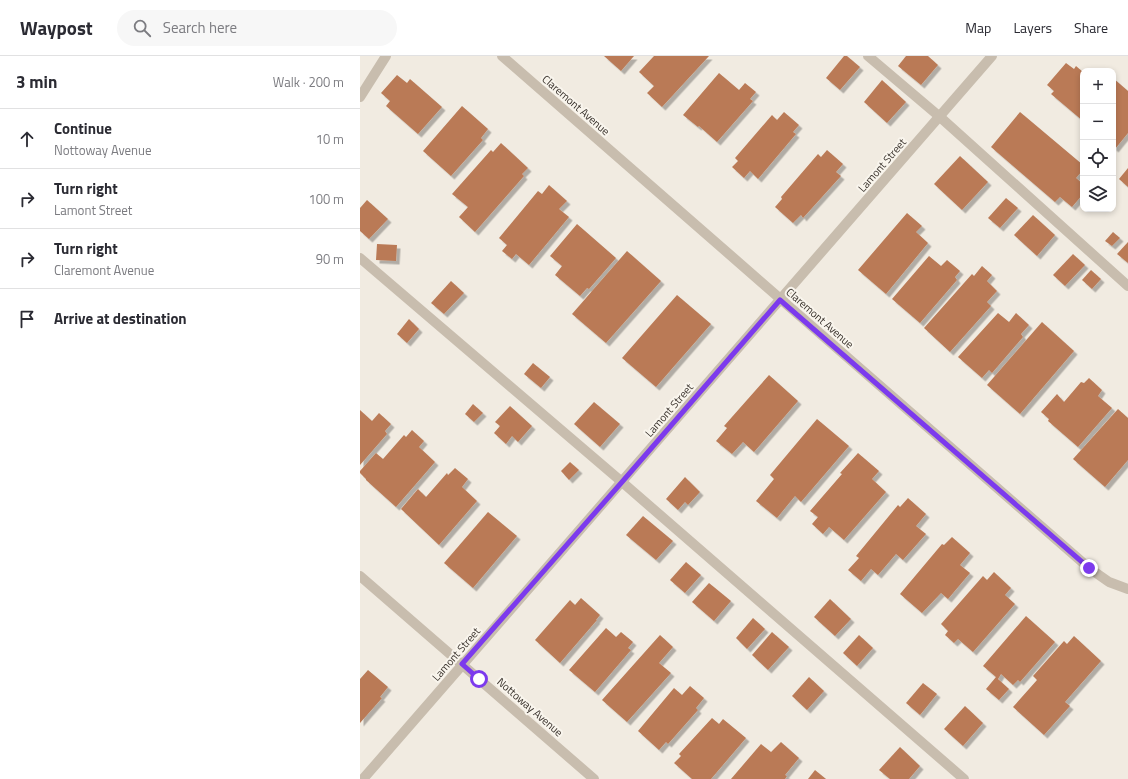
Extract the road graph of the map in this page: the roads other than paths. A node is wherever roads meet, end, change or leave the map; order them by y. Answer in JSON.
{"nodes":[{"id":1,"x":386,"y":56,"type":"edge"},
{"id":2,"x":502,"y":56,"type":"edge"},
{"id":3,"x":868,"y":56,"type":"edge"},
{"id":4,"x":992,"y":56,"type":"edge"},
{"id":5,"x":360,"y":97,"type":"edge"},
{"id":6,"x":940,"y":117,"type":"junction"},
{"id":7,"x":360,"y":258,"type":"edge"},
{"id":8,"x":1128,"y":286,"type":"edge"},
{"id":9,"x":780,"y":300,"type":"junction"},
{"id":10,"x":622,"y":482,"type":"junction"},
{"id":11,"x":360,"y":576,"type":"edge"},
{"id":12,"x":1128,"y":589,"type":"edge"},
{"id":13,"x":462,"y":664,"type":"junction"},
{"id":14,"x":363,"y":779,"type":"edge"},
{"id":15,"x":594,"y":779,"type":"edge"},
{"id":16,"x":964,"y":779,"type":"edge"}],
"edges":[{"from":1,"to":5,"type":"street"},
{"from":2,"to":9,"type":"street","name":"Claremont Avenue"},
{"from":3,"to":6,"type":"street"},
{"from":4,"to":6,"type":"street","name":"Lamont Street"},
{"from":6,"to":8,"type":"street"},
{"from":6,"to":9,"type":"street","name":"Lamont Street"},
{"from":7,"to":10,"type":"street"},
{"from":9,"to":10,"type":"street","name":"Lamont Street"},
{"from":9,"to":12,"type":"street","name":"Claremont Avenue"},
{"from":10,"to":13,"type":"street","name":"Lamont Street"},
{"from":10,"to":16,"type":"street"},
{"from":11,"to":13,"type":"street","name":"Nottoway Avenue"},
{"from":13,"to":14,"type":"street","name":"Lamont Street"},
{"from":13,"to":15,"type":"street","name":"Nottoway Avenue"}]}
